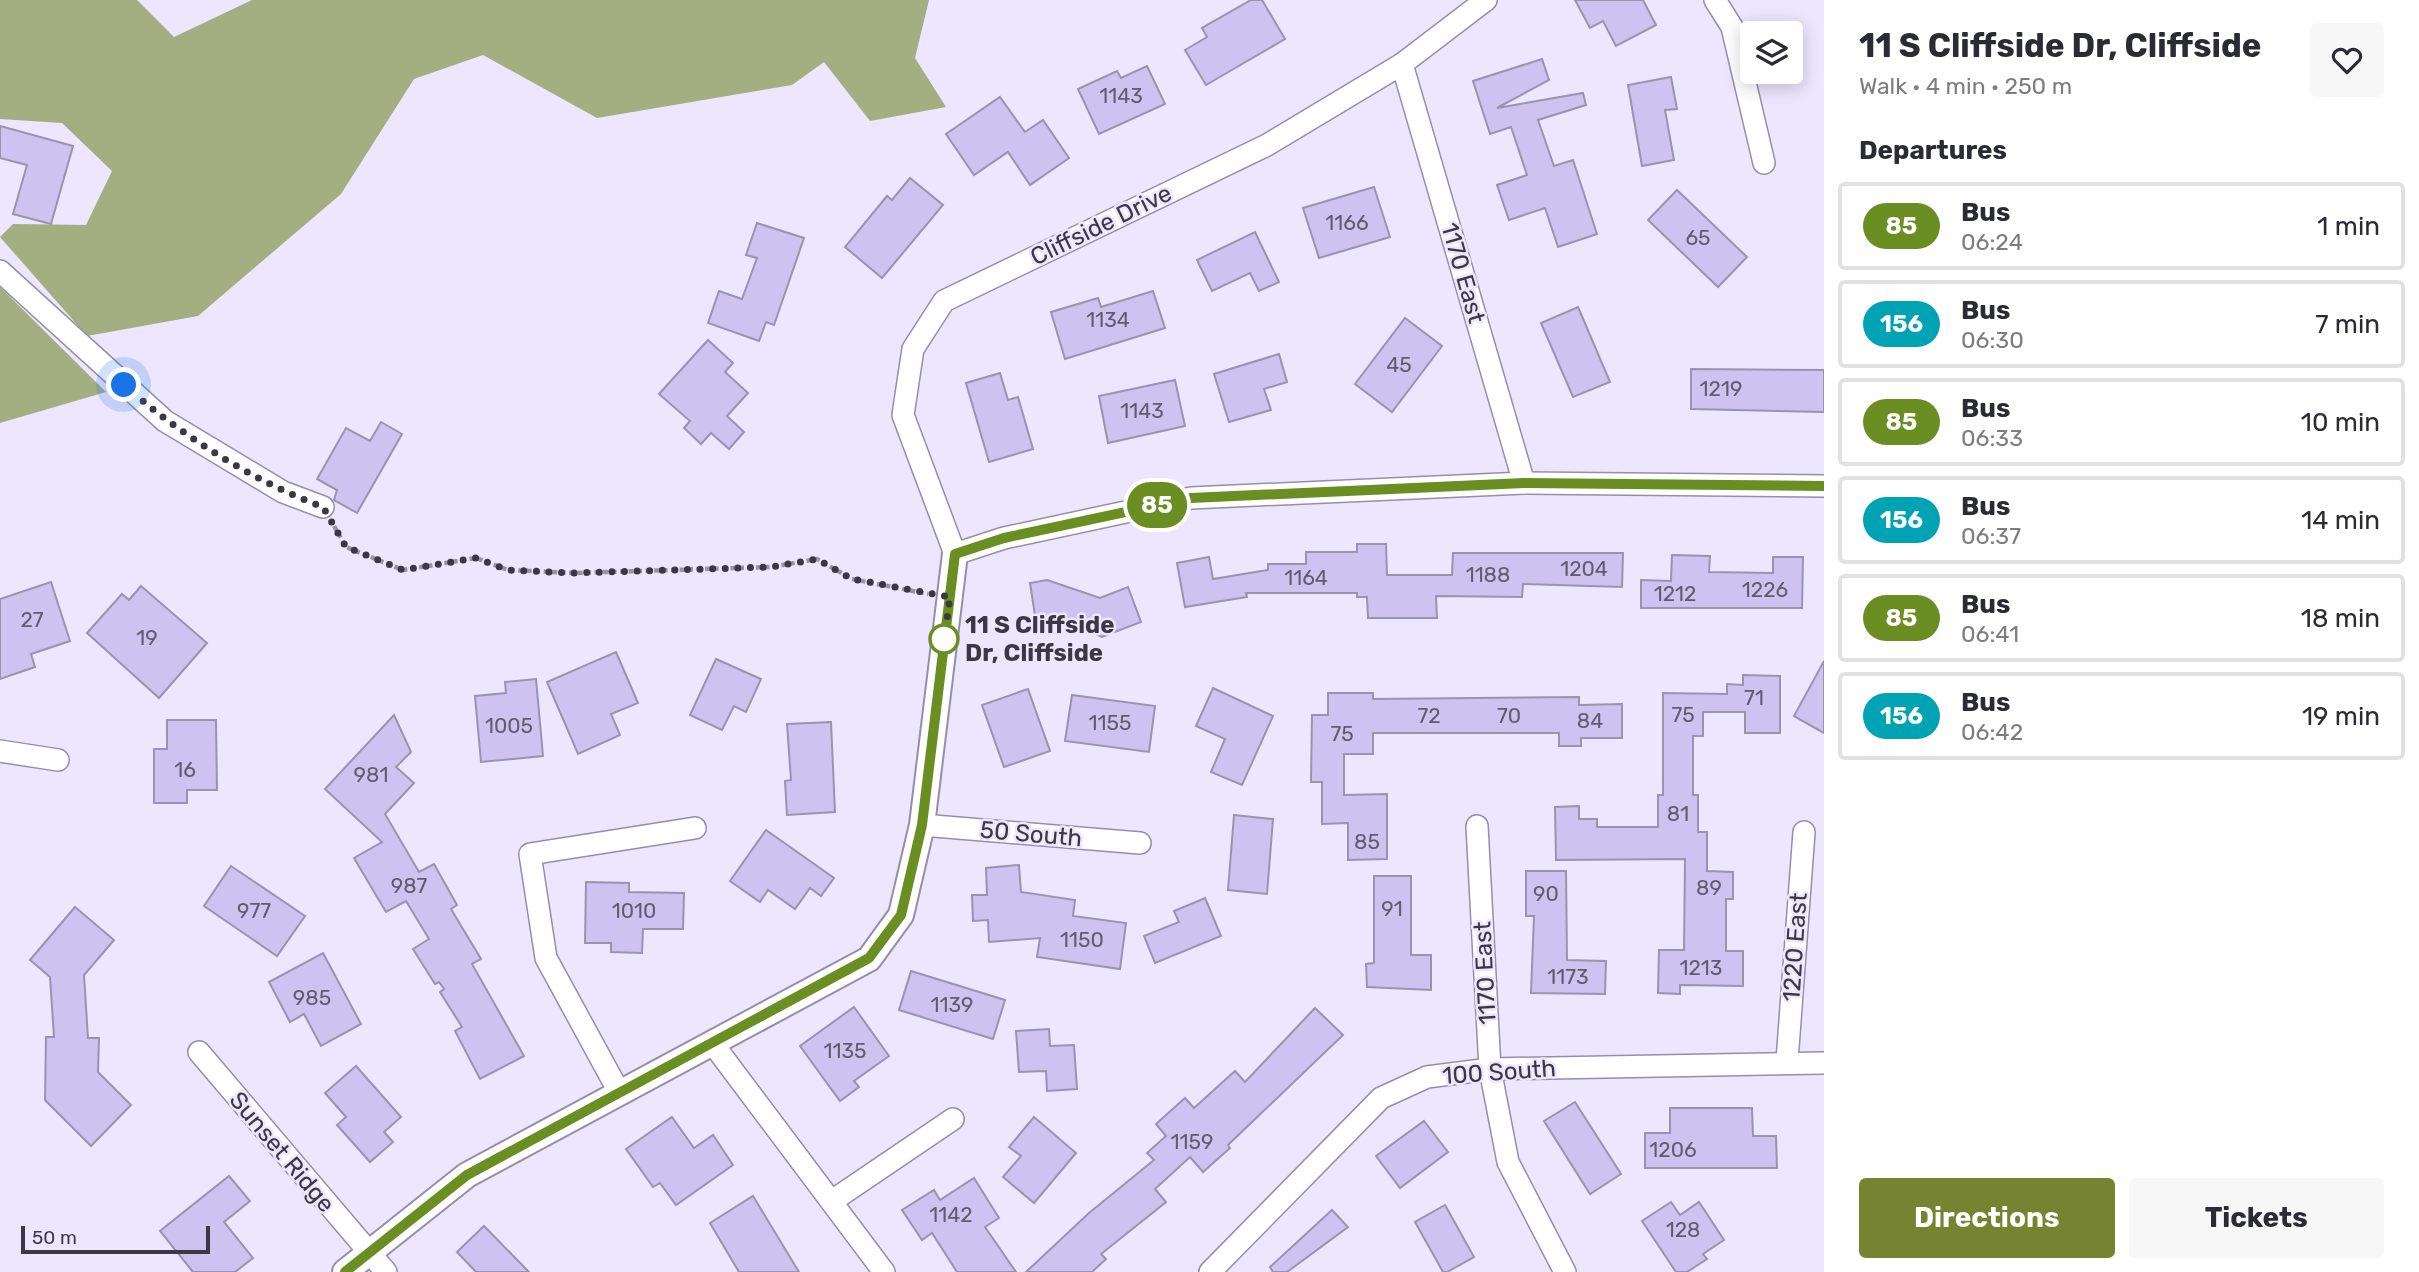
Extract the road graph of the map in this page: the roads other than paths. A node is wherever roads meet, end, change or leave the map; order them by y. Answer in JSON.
{"nodes":[{"id":1,"x":1486,"y":0,"type":"edge"},
{"id":2,"x":1715,"y":0,"type":"edge"},
{"id":3,"x":1402,"y":64,"type":"junction"},
{"id":4,"x":1763,"y":163,"type":"dead end"},
{"id":5,"x":0,"y":271,"type":"edge"},
{"id":6,"x":1524,"y":483,"type":"junction"},
{"id":7,"x":1824,"y":486,"type":"edge"},
{"id":8,"x":323,"y":507,"type":"road end"},
{"id":9,"x":955,"y":554,"type":"junction"},
{"id":10,"x":0,"y":751,"type":"edge"},
{"id":11,"x":58,"y":760,"type":"dead end"},
{"id":12,"x":922,"y":825,"type":"junction"},
{"id":13,"x":1477,"y":826,"type":"dead end"},
{"id":14,"x":695,"y":828,"type":"dead end"},
{"id":15,"x":1804,"y":832,"type":"dead end"},
{"id":16,"x":1140,"y":843,"type":"dead end"},
{"id":17,"x":713,"y":1044,"type":"junction"},
{"id":18,"x":199,"y":1052,"type":"dead end"},
{"id":19,"x":1787,"y":1061,"type":"junction"},
{"id":20,"x":1824,"y":1063,"type":"edge"},
{"id":21,"x":1490,"y":1069,"type":"junction"},
{"id":22,"x":618,"y":1093,"type":"junction"},
{"id":23,"x":953,"y":1119,"type":"dead end"},
{"id":24,"x":832,"y":1201,"type":"junction"},
{"id":25,"x":366,"y":1252,"type":"junction"},
{"id":26,"x":345,"y":1272,"type":"edge"},
{"id":27,"x":386,"y":1272,"type":"edge"},
{"id":28,"x":884,"y":1272,"type":"edge"},
{"id":29,"x":1210,"y":1272,"type":"edge"},
{"id":30,"x":1565,"y":1272,"type":"edge"}],
"edges":[{"from":1,"to":3,"type":"street","name":"Cliffside Drive"},
{"from":2,"to":4,"type":"street"},
{"from":3,"to":6,"type":"street","name":"1170 East"},
{"from":3,"to":9,"type":"street","name":"Cliffside Drive"},
{"from":5,"to":8,"type":"street"},
{"from":6,"to":7,"type":"street"},
{"from":6,"to":9,"type":"street"},
{"from":9,"to":12,"type":"street"},
{"from":10,"to":11,"type":"street"},
{"from":12,"to":16,"type":"street","name":"50 South"},
{"from":12,"to":17,"type":"street"},
{"from":13,"to":21,"type":"street","name":"1170 East"},
{"from":14,"to":22,"type":"street"},
{"from":15,"to":19,"type":"street","name":"1220 East"},
{"from":17,"to":22,"type":"street"},
{"from":17,"to":24,"type":"street"},
{"from":18,"to":25,"type":"street","name":"Sunset Ridge"},
{"from":19,"to":20,"type":"street","name":"100 South"},
{"from":19,"to":21,"type":"street","name":"100 South"},
{"from":21,"to":29,"type":"street","name":"100 South"},
{"from":21,"to":30,"type":"street","name":"1170 East"},
{"from":22,"to":25,"type":"street"},
{"from":23,"to":24,"type":"street"},
{"from":24,"to":28,"type":"street"},
{"from":25,"to":26,"type":"street"},
{"from":25,"to":27,"type":"street"}]}
